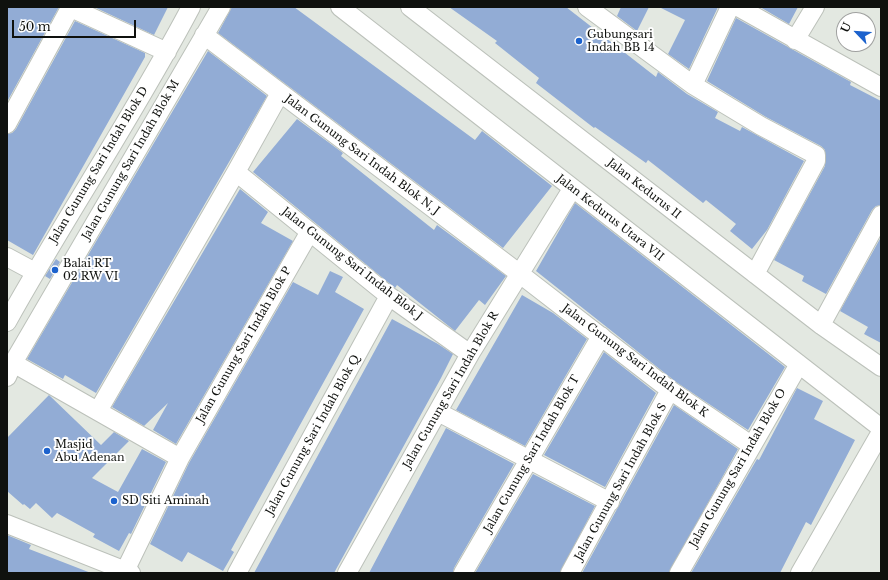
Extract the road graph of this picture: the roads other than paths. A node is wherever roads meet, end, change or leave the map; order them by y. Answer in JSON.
{"nodes":[{"id":1,"x":69,"y":7,"type":"edge"},
{"id":2,"x":191,"y":7,"type":"edge"},
{"id":3,"x":221,"y":7,"type":"edge"},
{"id":4,"x":340,"y":7,"type":"edge"},
{"id":5,"x":410,"y":7,"type":"edge"},
{"id":6,"x":587,"y":7,"type":"edge"},
{"id":7,"x":730,"y":7,"type":"edge"},
{"id":8,"x":738,"y":7,"type":"edge"},
{"id":9,"x":815,"y":7,"type":"edge"},
{"id":10,"x":204,"y":35,"type":"junction"},
{"id":11,"x":795,"y":40,"type":"junction"},
{"id":12,"x":167,"y":52,"type":"junction"},
{"id":13,"x":879,"y":82,"type":"edge"},
{"id":14,"x":692,"y":85,"type":"junction"},
{"id":15,"x":280,"y":93,"type":"junction"},
{"id":16,"x":7,"y":124,"type":"edge"},
{"id":17,"x":236,"y":172,"type":"junction"},
{"id":18,"x":572,"y":189,"type":"junction"},
{"id":19,"x":881,"y":215,"type":"edge"},
{"id":20,"x":309,"y":233,"type":"junction"},
{"id":21,"x":7,"y":257,"type":"edge"},
{"id":22,"x":35,"y":272,"type":"junction"},
{"id":23,"x":520,"y":274,"type":"junction"},
{"id":24,"x":755,"y":274,"type":"junction"},
{"id":25,"x":389,"y":296,"type":"junction"},
{"id":26,"x":7,"y":322,"type":"edge"},
{"id":27,"x":821,"y":325,"type":"junction"},
{"id":28,"x":601,"y":336,"type":"junction"},
{"id":29,"x":470,"y":354,"type":"junction"},
{"id":30,"x":799,"y":364,"type":"junction"},
{"id":31,"x":881,"y":367,"type":"edge"},
{"id":32,"x":10,"y":370,"type":"edge"},
{"id":33,"x":670,"y":390,"type":"junction"},
{"id":34,"x":98,"y":411,"type":"junction"},
{"id":35,"x":438,"y":412,"type":"junction"},
{"id":36,"x":881,"y":428,"type":"edge"},
{"id":37,"x":881,"y":432,"type":"edge"},
{"id":38,"x":751,"y":446,"type":"junction"},
{"id":39,"x":180,"y":458,"type":"junction"},
{"id":40,"x":529,"y":459,"type":"junction"},
{"id":41,"x":610,"y":502,"type":"junction"},
{"id":42,"x":7,"y":524,"type":"edge"},
{"id":43,"x":128,"y":572,"type":"edge"},
{"id":44,"x":237,"y":573,"type":"edge"},
{"id":45,"x":347,"y":573,"type":"edge"},
{"id":46,"x":463,"y":573,"type":"edge"},
{"id":47,"x":570,"y":573,"type":"edge"},
{"id":48,"x":679,"y":573,"type":"edge"},
{"id":49,"x":800,"y":573,"type":"edge"}],
"edges":[{"from":1,"to":12,"type":"street"},
{"from":1,"to":16,"type":"street"},
{"from":2,"to":12,"type":"street","name":"Jalan Gunung Sari Indah Blok D"},
{"from":3,"to":10,"type":"street","name":"Jalan Gunung Sari Indah Blok M"},
{"from":4,"to":18,"type":"street","name":"Jalan Kedurus Utara VII"},
{"from":5,"to":24,"type":"street","name":"Jalan Kedurus II"},
{"from":6,"to":14,"type":"street"},
{"from":7,"to":14,"type":"street"},
{"from":8,"to":11,"type":"street"},
{"from":9,"to":11,"type":"street"},
{"from":10,"to":15,"type":"street","name":"Jalan Gunung Sari Indah Blok N, J"},
{"from":10,"to":32,"type":"street","name":"Jalan Gunung Sari Indah Blok M"},
{"from":11,"to":13,"type":"street"},
{"from":12,"to":22,"type":"street","name":"Jalan Gunung Sari Indah Blok D"},
{"from":14,"to":24,"type":"street"},
{"from":15,"to":17,"type":"street"},
{"from":15,"to":23,"type":"street","name":"Jalan Gunung Sari Indah Blok N, J"},
{"from":17,"to":20,"type":"street","name":"Jalan Gunung Sari Indah Blok J"},
{"from":17,"to":34,"type":"street"},
{"from":18,"to":23,"type":"street","name":"Jalan Gunung Sari Indah Blok R"},
{"from":18,"to":30,"type":"street","name":"Jalan Kedurus Utara VII"},
{"from":19,"to":27,"type":"street"},
{"from":20,"to":25,"type":"street","name":"Jalan Gunung Sari Indah Blok J"},
{"from":20,"to":39,"type":"street","name":"Jalan Gunung Sari Indah Blok P"},
{"from":21,"to":22,"type":"street"},
{"from":22,"to":26,"type":"street","name":"Jalan Gunung Sari Indah Blok D"},
{"from":23,"to":28,"type":"street","name":"Jalan Gunung Sari Indah Blok K"},
{"from":23,"to":29,"type":"street","name":"Jalan Gunung Sari Indah Blok R"},
{"from":24,"to":27,"type":"street","name":"Jalan Kedurus II"},
{"from":25,"to":29,"type":"street","name":"Jalan Gunung Sari Indah Blok J"},
{"from":25,"to":44,"type":"street","name":"Jalan Gunung Sari Indah Blok Q"},
{"from":27,"to":31,"type":"street","name":"Jalan Kedurus II"},
{"from":28,"to":33,"type":"street","name":"Jalan Gunung Sari Indah Blok K"},
{"from":28,"to":40,"type":"street","name":"Jalan Gunung Sari Indah Blok T"},
{"from":29,"to":35,"type":"street","name":"Jalan Gunung Sari Indah Blok R"},
{"from":30,"to":36,"type":"street","name":"Jalan Kedurus Utara VII"},
{"from":30,"to":38,"type":"street","name":"Jalan Gunung Sari Indah Blok O"},
{"from":32,"to":34,"type":"street"},
{"from":33,"to":38,"type":"street","name":"Jalan Gunung Sari Indah Blok K"},
{"from":33,"to":41,"type":"street","name":"Jalan Gunung Sari Indah Blok S"},
{"from":34,"to":39,"type":"street"},
{"from":35,"to":40,"type":"street"},
{"from":35,"to":45,"type":"street","name":"Jalan Gunung Sari Indah Blok R"},
{"from":37,"to":49,"type":"street"},
{"from":38,"to":48,"type":"street","name":"Jalan Gunung Sari Indah Blok O"},
{"from":39,"to":43,"type":"street","name":"Jalan Gunung Sari Indah Blok P"},
{"from":40,"to":41,"type":"street"},
{"from":40,"to":46,"type":"street","name":"Jalan Gunung Sari Indah Blok T"},
{"from":41,"to":47,"type":"street","name":"Jalan Gunung Sari Indah Blok S"},
{"from":42,"to":43,"type":"street"}]}
